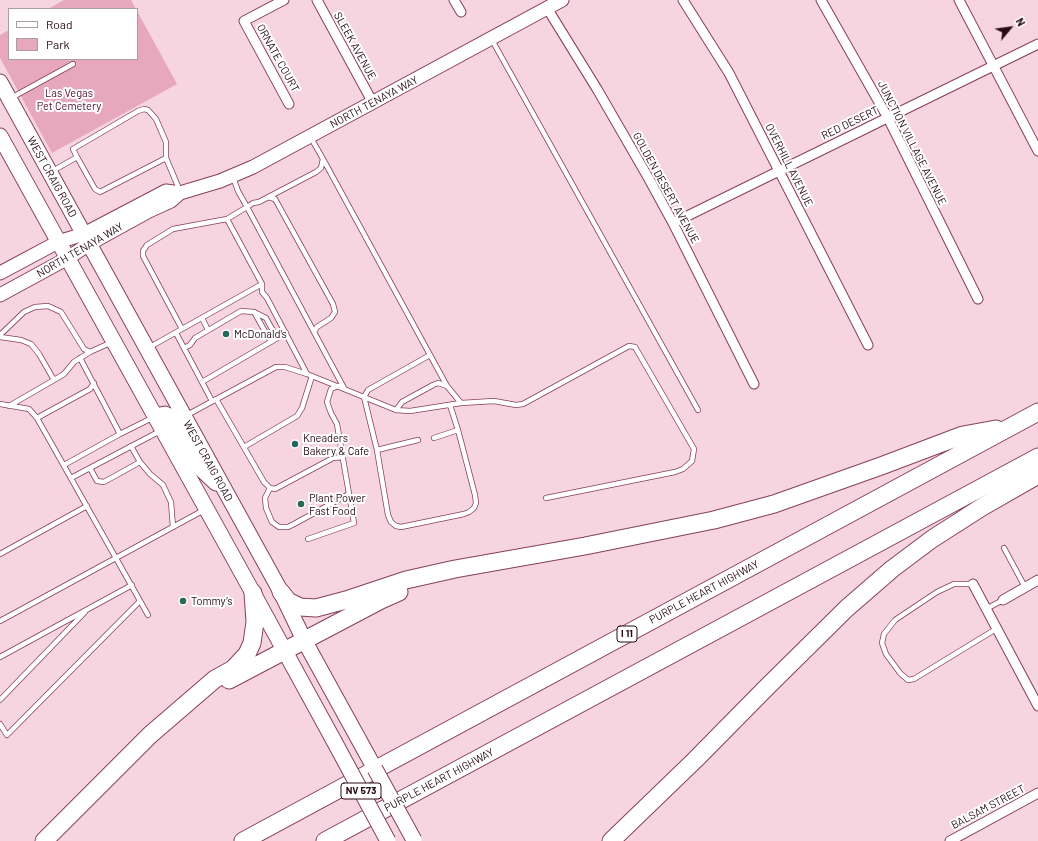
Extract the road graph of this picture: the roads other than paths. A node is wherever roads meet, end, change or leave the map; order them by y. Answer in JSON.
{"nodes":[{"id":1,"x":284,"y":0,"type":"edge"},
{"id":2,"x":316,"y":0,"type":"edge"},
{"id":3,"x":454,"y":0,"type":"edge"},
{"id":4,"x":562,"y":0,"type":"edge"},
{"id":5,"x":683,"y":0,"type":"edge"},
{"id":6,"x":821,"y":0,"type":"edge"},
{"id":7,"x":959,"y":0,"type":"edge"},
{"id":8,"x":547,"y":8,"type":"junction"},
{"id":9,"x":461,"y":12,"type":"dead end"},
{"id":10,"x":491,"y":38,"type":"junction"},
{"id":11,"x":1038,"y":44,"type":"edge"},
{"id":12,"x":74,"y":64,"type":"dead end"},
{"id":13,"x":994,"y":66,"type":"junction"},
{"id":14,"x":0,"y":82,"type":"edge"},
{"id":15,"x":10,"y":99,"type":"junction"},
{"id":16,"x":373,"y":103,"type":"junction"},
{"id":17,"x":289,"y":104,"type":"dead end"},
{"id":18,"x":888,"y":118,"type":"junction"},
{"id":19,"x":0,"y":136,"type":"edge"},
{"id":20,"x":311,"y":136,"type":"junction"},
{"id":21,"x":1038,"y":151,"type":"edge"},
{"id":22,"x":77,"y":158,"type":"junction"},
{"id":23,"x":166,"y":158,"type":"junction"},
{"id":24,"x":323,"y":159,"type":"junction"},
{"id":25,"x":779,"y":171,"type":"junction"},
{"id":26,"x":50,"y":172,"type":"junction"},
{"id":27,"x":233,"y":176,"type":"junction"},
{"id":28,"x":180,"y":193,"type":"junction"},
{"id":29,"x":268,"y":198,"type":"junction"},
{"id":30,"x":247,"y":207,"type":"junction"},
{"id":31,"x":227,"y":219,"type":"junction"},
{"id":32,"x":673,"y":223,"type":"junction"},
{"id":33,"x":86,"y":239,"type":"junction"},
{"id":34,"x":58,"y":242,"type":"junction"},
{"id":35,"x":68,"y":258,"type":"junction"},
{"id":36,"x":0,"y":273,"type":"edge"},
{"id":37,"x":262,"y":284,"type":"junction"},
{"id":38,"x":0,"y":295,"type":"edge"},
{"id":39,"x":978,"y":299,"type":"dead end"},
{"id":40,"x":254,"y":312,"type":"junction"},
{"id":41,"x":202,"y":318,"type":"junction"},
{"id":42,"x":182,"y":330,"type":"junction"},
{"id":43,"x":208,"y":330,"type":"junction"},
{"id":44,"x":314,"y":332,"type":"junction"},
{"id":45,"x":176,"y":333,"type":"junction"},
{"id":46,"x":286,"y":333,"type":"junction"},
{"id":47,"x":0,"y":336,"type":"edge"},
{"id":48,"x":277,"y":338,"type":"junction"},
{"id":49,"x":114,"y":341,"type":"junction"},
{"id":50,"x":271,"y":342,"type":"junction"},
{"id":51,"x":868,"y":345,"type":"dead end"},
{"id":52,"x":146,"y":348,"type":"junction"},
{"id":53,"x":184,"y":348,"type":"junction"},
{"id":54,"x":90,"y":352,"type":"junction"},
{"id":55,"x":430,"y":355,"type":"junction"},
{"id":56,"x":80,"y":358,"type":"junction"},
{"id":57,"x":307,"y":374,"type":"junction"},
{"id":58,"x":312,"y":376,"type":"junction"},
{"id":59,"x":54,"y":380,"type":"junction"},
{"id":60,"x":202,"y":382,"type":"junction"},
{"id":61,"x":94,"y":383,"type":"junction"},
{"id":62,"x":754,"y":384,"type":"dead end"},
{"id":63,"x":338,"y":386,"type":"junction"},
{"id":64,"x":447,"y":386,"type":"junction"},
{"id":65,"x":344,"y":388,"type":"junction"},
{"id":66,"x":364,"y":397,"type":"junction"},
{"id":67,"x":214,"y":400,"type":"junction"},
{"id":68,"x":0,"y":404,"type":"edge"},
{"id":69,"x":461,"y":404,"type":"junction"},
{"id":70,"x":450,"y":405,"type":"junction"},
{"id":71,"x":9,"y":406,"type":"junction"},
{"id":72,"x":396,"y":410,"type":"junction"},
{"id":73,"x":698,"y":410,"type":"dead end"},
{"id":74,"x":1038,"y":412,"type":"edge"},
{"id":75,"x":155,"y":416,"type":"junction"},
{"id":76,"x":184,"y":417,"type":"junction"},
{"id":77,"x":37,"y":418,"type":"junction"},
{"id":78,"x":1012,"y":426,"type":"junction"},
{"id":79,"x":163,"y":430,"type":"junction"},
{"id":80,"x":458,"y":430,"type":"junction"},
{"id":81,"x":120,"y":434,"type":"junction"},
{"id":82,"x":434,"y":438,"type":"dead end"},
{"id":83,"x":418,"y":440,"type":"dead end"},
{"id":84,"x":131,"y":446,"type":"junction"},
{"id":85,"x":244,"y":447,"type":"junction"},
{"id":86,"x":377,"y":450,"type":"junction"},
{"id":87,"x":342,"y":456,"type":"junction"},
{"id":88,"x":1038,"y":457,"type":"edge"},
{"id":89,"x":140,"y":462,"type":"junction"},
{"id":90,"x":64,"y":465,"type":"junction"},
{"id":91,"x":90,"y":468,"type":"junction"},
{"id":92,"x":1038,"y":475,"type":"edge"},
{"id":93,"x":71,"y":478,"type":"junction"},
{"id":94,"x":270,"y":488,"type":"junction"},
{"id":95,"x":225,"y":492,"type":"junction"},
{"id":96,"x":349,"y":494,"type":"junction"},
{"id":97,"x":546,"y":498,"type":"dead end"},
{"id":98,"x":87,"y":506,"type":"junction"},
{"id":99,"x":207,"y":508,"type":"junction"},
{"id":100,"x":173,"y":527,"type":"junction"},
{"id":101,"x":308,"y":539,"type":"dead end"},
{"id":102,"x":1004,"y":548,"type":"dead end"},
{"id":103,"x":0,"y":554,"type":"edge"},
{"id":104,"x":116,"y":558,"type":"junction"},
{"id":105,"x":455,"y":569,"type":"junction"},
{"id":106,"x":1038,"y":580,"type":"edge"},
{"id":107,"x":973,"y":584,"type":"joint"},
{"id":108,"x":132,"y":585,"type":"junction"},
{"id":109,"x":1025,"y":587,"type":"junction"},
{"id":110,"x":280,"y":592,"type":"junction"},
{"id":111,"x":253,"y":593,"type":"junction"},
{"id":112,"x":1002,"y":600,"type":"joint"},
{"id":113,"x":140,"y":601,"type":"junction"},
{"id":114,"x":88,"y":609,"type":"junction"},
{"id":115,"x":986,"y":609,"type":"junction"},
{"id":116,"x":148,"y":615,"type":"dead end"},
{"id":117,"x":0,"y":621,"type":"edge"},
{"id":118,"x":996,"y":629,"type":"junction"},
{"id":119,"x":304,"y":640,"type":"junction"},
{"id":120,"x":285,"y":650,"type":"junction"},
{"id":121,"x":0,"y":657,"type":"edge"},
{"id":122,"x":0,"y":700,"type":"edge"},
{"id":123,"x":191,"y":700,"type":"junction"},
{"id":124,"x":1038,"y":706,"type":"edge"},
{"id":125,"x":0,"y":724,"type":"edge"},
{"id":126,"x":1038,"y":793,"type":"edge"},
{"id":127,"x":44,"y":841,"type":"edge"},
{"id":128,"x":242,"y":841,"type":"edge"},
{"id":129,"x":325,"y":841,"type":"edge"},
{"id":130,"x":388,"y":841,"type":"edge"},
{"id":131,"x":414,"y":841,"type":"edge"},
{"id":132,"x":611,"y":841,"type":"edge"},
{"id":133,"x":950,"y":841,"type":"edge"}],
"edges":[{"from":1,"to":17,"type":"street","name":"ORNATE COURT"},
{"from":2,"to":16,"type":"street","name":"SLEEK AVENUE"},
{"from":3,"to":9,"type":"street"},
{"from":4,"to":8,"type":"main road","name":"NORTH TENAYA WAY"},
{"from":5,"to":25,"type":"street","name":"OVERHILL AVENUE"},
{"from":6,"to":18,"type":"street","name":"JUNCTION VILLAGE AVENUE"},
{"from":7,"to":13,"type":"street"},
{"from":8,"to":10,"type":"main road","name":"NORTH TENAYA WAY"},
{"from":8,"to":32,"type":"street","name":"GOLDEN DESERT AVENUE"},
{"from":10,"to":16,"type":"main road","name":"NORTH TENAYA WAY"},
{"from":10,"to":73,"type":"lane"},
{"from":11,"to":13,"type":"street","name":"RED DESERT"},
{"from":12,"to":15,"type":"lane"},
{"from":13,"to":18,"type":"street","name":"RED DESERT"},
{"from":13,"to":21,"type":"street"},
{"from":14,"to":15,"type":"main road","name":"WEST CRAIG ROAD"},
{"from":15,"to":26,"type":"main road","name":"WEST CRAIG ROAD"},
{"from":16,"to":20,"type":"main road","name":"NORTH TENAYA WAY"},
{"from":18,"to":25,"type":"street","name":"RED DESERT"},
{"from":18,"to":39,"type":"street","name":"JUNCTION VILLAGE AVENUE"},
{"from":19,"to":34,"type":"main road"},
{"from":20,"to":24,"type":"lane"},
{"from":20,"to":27,"type":"main road","name":"NORTH TENAYA WAY"},
{"from":22,"to":23,"type":"lane"},
{"from":22,"to":23,"type":"lane"},
{"from":22,"to":26,"type":"lane"},
{"from":23,"to":28,"type":"lane"},
{"from":24,"to":29,"type":"lane"},
{"from":24,"to":55,"type":"lane"},
{"from":25,"to":32,"type":"street","name":"RED DESERT"},
{"from":25,"to":51,"type":"street","name":"OVERHILL AVENUE"},
{"from":26,"to":33,"type":"main road","name":"WEST CRAIG ROAD"},
{"from":27,"to":28,"type":"main road","name":"NORTH TENAYA WAY"},
{"from":27,"to":30,"type":"lane"},
{"from":28,"to":33,"type":"main road","name":"NORTH TENAYA WAY"},
{"from":29,"to":30,"type":"lane"},
{"from":29,"to":44,"type":"lane"},
{"from":30,"to":31,"type":"lane"},
{"from":30,"to":44,"type":"lane"},
{"from":31,"to":37,"type":"lane"},
{"from":31,"to":42,"type":"lane"},
{"from":32,"to":62,"type":"street","name":"GOLDEN DESERT AVENUE"},
{"from":33,"to":34,"type":"main road","name":"NORTH TENAYA WAY"},
{"from":33,"to":35,"type":"main road","name":"NORTH TENAYA WAY"},
{"from":33,"to":52,"type":"main road","name":"WEST CRAIG ROAD"},
{"from":34,"to":35,"type":"main road"},
{"from":34,"to":36,"type":"main road","name":"NORTH TENAYA WAY"},
{"from":35,"to":38,"type":"main road","name":"NORTH TENAYA WAY"},
{"from":35,"to":49,"type":"main road"},
{"from":37,"to":41,"type":"lane"},
{"from":37,"to":46,"type":"lane"},
{"from":40,"to":43,"type":"lane"},
{"from":40,"to":48,"type":"lane"},
{"from":40,"to":50,"type":"lane"},
{"from":41,"to":42,"type":"lane"},
{"from":41,"to":43,"type":"lane"},
{"from":42,"to":45,"type":"lane"},
{"from":43,"to":53,"type":"lane"},
{"from":44,"to":65,"type":"lane"},
{"from":45,"to":52,"type":"lane"},
{"from":45,"to":53,"type":"lane"},
{"from":46,"to":48,"type":"lane"},
{"from":46,"to":57,"type":"lane"},
{"from":47,"to":54,"type":"lane"},
{"from":47,"to":59,"type":"lane"},
{"from":48,"to":50,"type":"lane"},
{"from":49,"to":54,"type":"lane"},
{"from":49,"to":75,"type":"main road"},
{"from":50,"to":60,"type":"lane"},
{"from":52,"to":76,"type":"main road","name":"WEST CRAIG ROAD"},
{"from":53,"to":60,"type":"lane"},
{"from":54,"to":56,"type":"lane"},
{"from":55,"to":64,"type":"lane"},
{"from":55,"to":66,"type":"lane"},
{"from":56,"to":59,"type":"lane"},
{"from":56,"to":61,"type":"lane"},
{"from":57,"to":58,"type":"lane"},
{"from":57,"to":67,"type":"lane"},
{"from":58,"to":63,"type":"lane"},
{"from":58,"to":85,"type":"lane"},
{"from":59,"to":71,"type":"lane"},
{"from":60,"to":67,"type":"lane"},
{"from":61,"to":77,"type":"lane"},
{"from":61,"to":81,"type":"lane"},
{"from":63,"to":65,"type":"lane"},
{"from":63,"to":87,"type":"lane"},
{"from":64,"to":69,"type":"lane"},
{"from":64,"to":72,"type":"lane"},
{"from":65,"to":66,"type":"lane"},
{"from":66,"to":72,"type":"lane"},
{"from":66,"to":86,"type":"lane"},
{"from":67,"to":76,"type":"lane"},
{"from":67,"to":85,"type":"lane"},
{"from":68,"to":71,"type":"lane"},
{"from":69,"to":70,"type":"lane"},
{"from":69,"to":97,"type":"lane"},
{"from":70,"to":72,"type":"lane"},
{"from":70,"to":80,"type":"lane"},
{"from":71,"to":77,"type":"lane"},
{"from":74,"to":78,"type":"highway","name":"PURPLE HEART HIGHWAY","number":"I 11"},
{"from":75,"to":79,"type":"main road"},
{"from":75,"to":81,"type":"lane"},
{"from":75,"to":95,"type":"main road"},
{"from":76,"to":95,"type":"main road","name":"WEST CRAIG ROAD"},
{"from":77,"to":90,"type":"lane"},
{"from":78,"to":105,"type":"highway"},
{"from":78,"to":128,"type":"highway","name":"PURPLE HEART HIGHWAY","number":"I 11"},
{"from":79,"to":84,"type":"lane"},
{"from":79,"to":99,"type":"main road"},
{"from":80,"to":82,"type":"lane"},
{"from":80,"to":86,"type":"lane"},
{"from":81,"to":90,"type":"lane"},
{"from":83,"to":86,"type":"lane"},
{"from":84,"to":89,"type":"lane"},
{"from":84,"to":91,"type":"lane"},
{"from":85,"to":94,"type":"lane"},
{"from":87,"to":94,"type":"lane"},
{"from":87,"to":96,"type":"lane"},
{"from":88,"to":129,"type":"highway","name":"PURPLE HEART HIGHWAY"},
{"from":89,"to":91,"type":"lane"},
{"from":89,"to":100,"type":"lane"},
{"from":90,"to":93,"type":"lane"},
{"from":91,"to":93,"type":"lane"},
{"from":92,"to":132,"type":"highway"},
{"from":93,"to":98,"type":"lane"},
{"from":94,"to":96,"type":"lane"},
{"from":95,"to":110,"type":"main road","name":"WEST CRAIG ROAD"},
{"from":96,"to":101,"type":"lane"},
{"from":98,"to":103,"type":"lane"},
{"from":98,"to":104,"type":"lane"},
{"from":99,"to":100,"type":"lane"},
{"from":99,"to":111,"type":"main road"},
{"from":100,"to":104,"type":"lane"},
{"from":102,"to":109,"type":"lane"},
{"from":104,"to":108,"type":"lane"},
{"from":104,"to":117,"type":"lane"},
{"from":105,"to":110,"type":"highway"},
{"from":105,"to":119,"type":"highway"},
{"from":106,"to":109,"type":"street"},
{"from":107,"to":115,"type":"street"},
{"from":107,"to":118,"type":"lane"},
{"from":108,"to":113,"type":"lane"},
{"from":108,"to":114,"type":"lane"},
{"from":109,"to":112,"type":"street"},
{"from":110,"to":119,"type":"main road","name":"WEST CRAIG ROAD"},
{"from":111,"to":120,"type":"main road"},
{"from":111,"to":123,"type":"highway"},
{"from":112,"to":115,"type":"lane"},
{"from":113,"to":116,"type":"lane"},
{"from":113,"to":125,"type":"lane"},
{"from":114,"to":121,"type":"lane"},
{"from":114,"to":122,"type":"lane"},
{"from":115,"to":118,"type":"street"},
{"from":118,"to":124,"type":"street"},
{"from":119,"to":120,"type":"highway"},
{"from":119,"to":131,"type":"main road","name":"WEST CRAIG ROAD","number":"NV 573","bridge":true},
{"from":120,"to":123,"type":"highway"},
{"from":120,"to":130,"type":"main road","number":"NV 573","bridge":true},
{"from":123,"to":127,"type":"highway"},
{"from":126,"to":133,"type":"street","name":"BALSAM STREET"}]}
